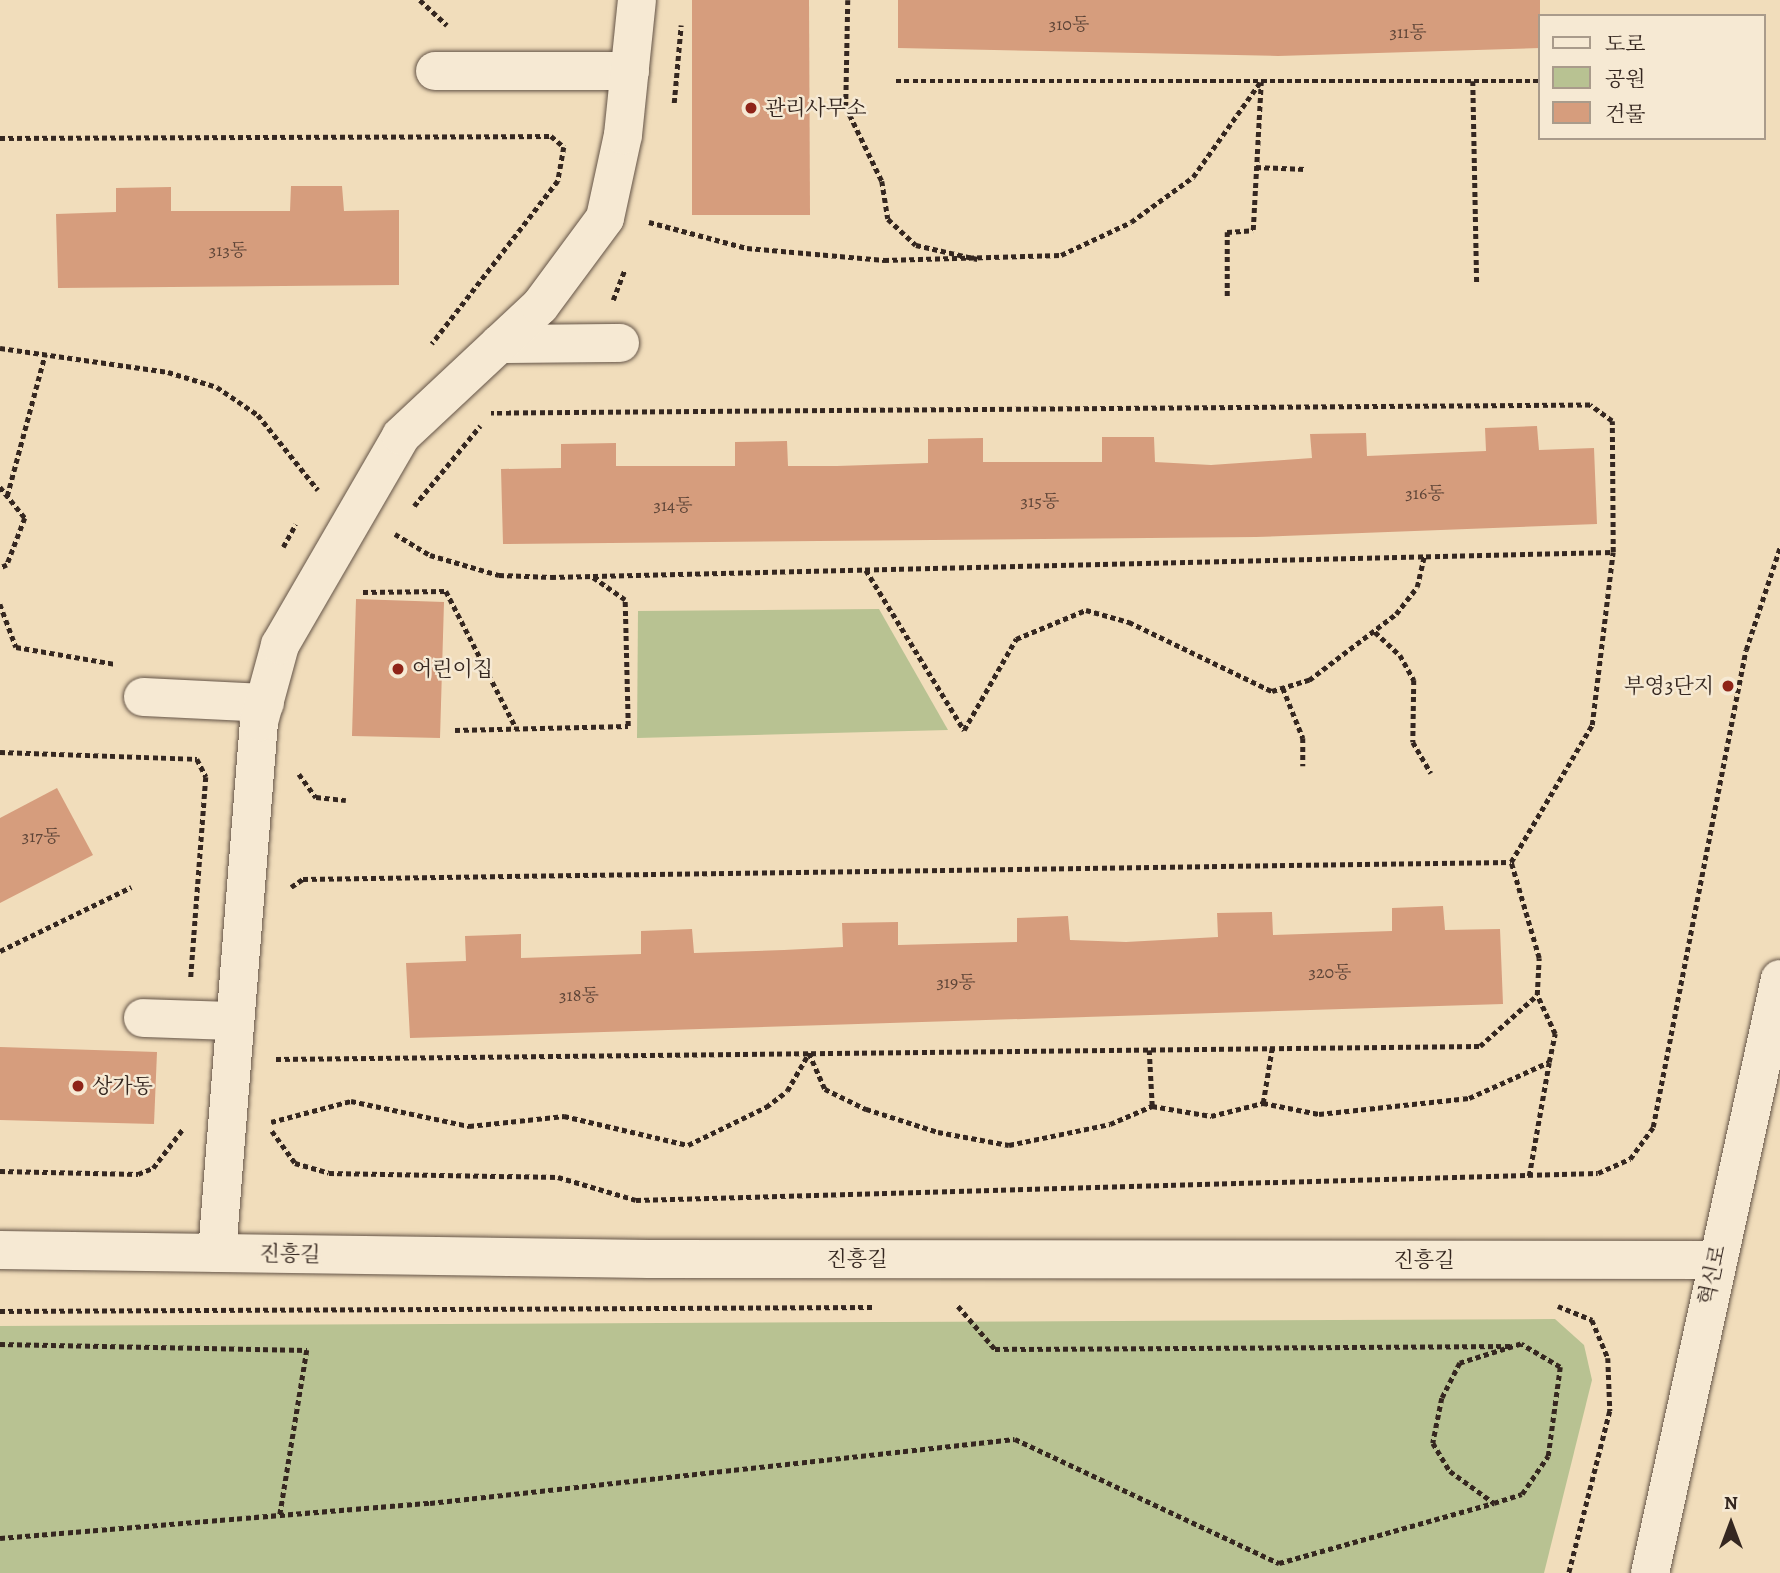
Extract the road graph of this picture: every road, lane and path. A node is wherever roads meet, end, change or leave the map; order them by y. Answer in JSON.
{"nodes":[{"id":1,"x":637,"y":0,"type":"edge"},
{"id":2,"x":848,"y":0,"type":"edge"},
{"id":3,"x":680,"y":11,"type":"dead end"},
{"id":4,"x":435,"y":71,"type":"dead end"},
{"id":5,"x":630,"y":71,"type":"junction"},
{"id":6,"x":897,"y":81,"type":"dead end"},
{"id":7,"x":1261,"y":81,"type":"junction"},
{"id":8,"x":1473,"y":81,"type":"junction"},
{"id":9,"x":1538,"y":81,"type":"edge"},
{"id":10,"x":673,"y":110,"type":"dead end"},
{"id":11,"x":0,"y":138,"type":"edge"},
{"id":12,"x":1256,"y":167,"type":"junction"},
{"id":13,"x":1305,"y":169,"type":"dead end"},
{"id":14,"x":645,"y":208,"type":"dead end"},
{"id":15,"x":628,"y":258,"type":"dead end"},
{"id":16,"x":982,"y":260,"type":"junction"},
{"id":17,"x":1477,"y":282,"type":"dead end"},
{"id":18,"x":1227,"y":296,"type":"dead end"},
{"id":19,"x":566,"y":343,"type":"junction"},
{"id":20,"x":620,"y":343,"type":"dead end"},
{"id":21,"x":499,"y":344,"type":"junction"},
{"id":22,"x":430,"y":346,"type":"dead end"},
{"id":23,"x":0,"y":348,"type":"edge"},
{"id":24,"x":45,"y":354,"type":"junction"},
{"id":25,"x":500,"y":404,"type":"dead end"},
{"id":26,"x":490,"y":413,"type":"junction"},
{"id":27,"x":327,"y":479,"type":"dead end"},
{"id":28,"x":0,"y":487,"type":"edge"},
{"id":29,"x":318,"y":490,"type":"junction"},
{"id":30,"x":7,"y":496,"type":"junction"},
{"id":31,"x":311,"y":501,"type":"dead end"},
{"id":32,"x":353,"y":510,"type":"junction"},
{"id":33,"x":303,"y":513,"type":"dead end"},
{"id":34,"x":409,"y":513,"type":"dead end"},
{"id":35,"x":401,"y":522,"type":"dead end"},
{"id":36,"x":394,"y":533,"type":"junction"},
{"id":37,"x":386,"y":543,"type":"dead end"},
{"id":38,"x":1780,"y":547,"type":"edge"},
{"id":39,"x":1613,"y":552,"type":"junction"},
{"id":40,"x":1424,"y":557,"type":"junction"},
{"id":41,"x":277,"y":559,"type":"dead end"},
{"id":42,"x":0,"y":568,"type":"edge"},
{"id":43,"x":866,"y":570,"type":"junction"},
{"id":44,"x":592,"y":576,"type":"junction"},
{"id":45,"x":351,"y":592,"type":"dead end"},
{"id":46,"x":0,"y":604,"type":"edge"},
{"id":47,"x":1375,"y":632,"type":"junction"},
{"id":48,"x":118,"y":664,"type":"dead end"},
{"id":49,"x":1283,"y":688,"type":"junction"},
{"id":50,"x":143,"y":697,"type":"dead end"},
{"id":51,"x":265,"y":703,"type":"junction"},
{"id":52,"x":516,"y":728,"type":"junction"},
{"id":53,"x":454,"y":730,"type":"dead end"},
{"id":54,"x":0,"y":752,"type":"edge"},
{"id":55,"x":290,"y":763,"type":"dead end"},
{"id":56,"x":1303,"y":766,"type":"dead end"},
{"id":57,"x":1431,"y":774,"type":"dead end"},
{"id":58,"x":346,"y":800,"type":"dead end"},
{"id":59,"x":1511,"y":862,"type":"junction"},
{"id":60,"x":131,"y":887,"type":"dead end"},
{"id":61,"x":283,"y":892,"type":"dead end"},
{"id":62,"x":0,"y":951,"type":"edge"},
{"id":63,"x":1780,"y":979,"type":"edge"},
{"id":64,"x":1537,"y":995,"type":"junction"},
{"id":65,"x":143,"y":1018,"type":"dead end"},
{"id":66,"x":188,"y":1019,"type":"junction"},
{"id":67,"x":235,"y":1021,"type":"junction"},
{"id":68,"x":277,"y":1045,"type":"dead end"},
{"id":69,"x":1272,"y":1048,"type":"junction"},
{"id":70,"x":1149,"y":1049,"type":"junction"},
{"id":71,"x":809,"y":1054,"type":"junction"},
{"id":72,"x":276,"y":1059,"type":"junction"},
{"id":73,"x":1549,"y":1062,"type":"junction"},
{"id":74,"x":274,"y":1072,"type":"dead end"},
{"id":75,"x":1263,"y":1102,"type":"junction"},
{"id":76,"x":1152,"y":1106,"type":"junction"},
{"id":77,"x":269,"y":1111,"type":"dead end"},
{"id":78,"x":182,"y":1119,"type":"dead end"},
{"id":79,"x":267,"y":1124,"type":"junction"},
{"id":80,"x":0,"y":1171,"type":"edge"},
{"id":81,"x":1529,"y":1176,"type":"junction"},
{"id":82,"x":0,"y":1250,"type":"edge"},
{"id":83,"x":216,"y":1253,"type":"junction"},
{"id":84,"x":1714,"y":1260,"type":"junction"},
{"id":85,"x":1548,"y":1302,"type":"dead end"},
{"id":86,"x":944,"y":1306,"type":"dead end"},
{"id":87,"x":958,"y":1306,"type":"junction"},
{"id":88,"x":972,"y":1306,"type":"dead end"},
{"id":89,"x":889,"y":1307,"type":"dead end"},
{"id":90,"x":0,"y":1311,"type":"edge"},
{"id":91,"x":0,"y":1345,"type":"edge"},
{"id":92,"x":1516,"y":1346,"type":"junction"},
{"id":93,"x":1494,"y":1503,"type":"junction"},
{"id":94,"x":280,"y":1515,"type":"junction"},
{"id":95,"x":0,"y":1538,"type":"edge"},
{"id":96,"x":1569,"y":1573,"type":"edge"},
{"id":97,"x":1650,"y":1573,"type":"edge"}],
"edges":[{"from":1,"to":5,"type":"street"},
{"from":2,"to":16,"type":"path"},
{"from":3,"to":10,"type":"path"},
{"from":4,"to":5,"type":"street"},
{"from":5,"to":21,"type":"street"},
{"from":6,"to":7,"type":"path"},
{"from":7,"to":8,"type":"path"},
{"from":7,"to":12,"type":"path"},
{"from":7,"to":16,"type":"path"},
{"from":8,"to":9,"type":"path"},
{"from":8,"to":17,"type":"path"},
{"from":11,"to":22,"type":"path"},
{"from":12,"to":13,"type":"path"},
{"from":12,"to":18,"type":"path"},
{"from":14,"to":16,"type":"path"},
{"from":15,"to":19,"type":"path"},
{"from":19,"to":20,"type":"street"},
{"from":19,"to":21,"type":"street"},
{"from":21,"to":32,"type":"street"},
{"from":23,"to":24,"type":"path"},
{"from":24,"to":29,"type":"path"},
{"from":24,"to":30,"type":"path"},
{"from":25,"to":26,"type":"path"},
{"from":26,"to":34,"type":"path"},
{"from":26,"to":39,"type":"path"},
{"from":27,"to":29,"type":"path"},
{"from":28,"to":30,"type":"path"},
{"from":29,"to":31,"type":"path"},
{"from":29,"to":32,"type":"path"},
{"from":30,"to":42,"type":"path"},
{"from":32,"to":36,"type":"path"},
{"from":32,"to":51,"type":"street"},
{"from":33,"to":41,"type":"path"},
{"from":35,"to":36,"type":"path"},
{"from":36,"to":37,"type":"path"},
{"from":36,"to":44,"type":"path"},
{"from":38,"to":81,"type":"path"},
{"from":39,"to":40,"type":"path"},
{"from":39,"to":59,"type":"path"},
{"from":40,"to":43,"type":"path"},
{"from":40,"to":47,"type":"path"},
{"from":43,"to":44,"type":"path"},
{"from":43,"to":49,"type":"path"},
{"from":44,"to":52,"type":"path"},
{"from":45,"to":52,"type":"path"},
{"from":46,"to":48,"type":"path"},
{"from":47,"to":49,"type":"path"},
{"from":47,"to":57,"type":"path"},
{"from":49,"to":56,"type":"path"},
{"from":50,"to":51,"type":"street"},
{"from":51,"to":67,"type":"street"},
{"from":52,"to":53,"type":"path"},
{"from":54,"to":66,"type":"path"},
{"from":55,"to":58,"type":"path"},
{"from":59,"to":61,"type":"path"},
{"from":59,"to":64,"type":"path"},
{"from":60,"to":62,"type":"path"},
{"from":63,"to":84,"type":"street","name":"혁신로"},
{"from":64,"to":69,"type":"path"},
{"from":64,"to":73,"type":"path"},
{"from":65,"to":66,"type":"street"},
{"from":66,"to":67,"type":"street"},
{"from":67,"to":83,"type":"street"},
{"from":68,"to":72,"type":"path"},
{"from":69,"to":70,"type":"path"},
{"from":69,"to":75,"type":"path"},
{"from":70,"to":71,"type":"path"},
{"from":70,"to":76,"type":"path"},
{"from":71,"to":72,"type":"path"},
{"from":71,"to":76,"type":"path"},
{"from":71,"to":79,"type":"path"},
{"from":72,"to":74,"type":"path"},
{"from":73,"to":75,"type":"path"},
{"from":73,"to":81,"type":"path"},
{"from":75,"to":76,"type":"path"},
{"from":77,"to":79,"type":"path"},
{"from":78,"to":80,"type":"path"},
{"from":79,"to":81,"type":"path"},
{"from":82,"to":83,"type":"street","name":"진흥길"},
{"from":83,"to":84,"type":"street","name":"진흥길"},
{"from":84,"to":97,"type":"street","name":"혁신로"},
{"from":85,"to":96,"type":"path"},
{"from":86,"to":87,"type":"path"},
{"from":87,"to":88,"type":"path"},
{"from":87,"to":92,"type":"path"},
{"from":89,"to":90,"type":"path"},
{"from":91,"to":94,"type":"path"},
{"from":92,"to":93,"type":"path"},
{"from":92,"to":93,"type":"path"},
{"from":93,"to":94,"type":"path"},
{"from":94,"to":95,"type":"path"}]}
